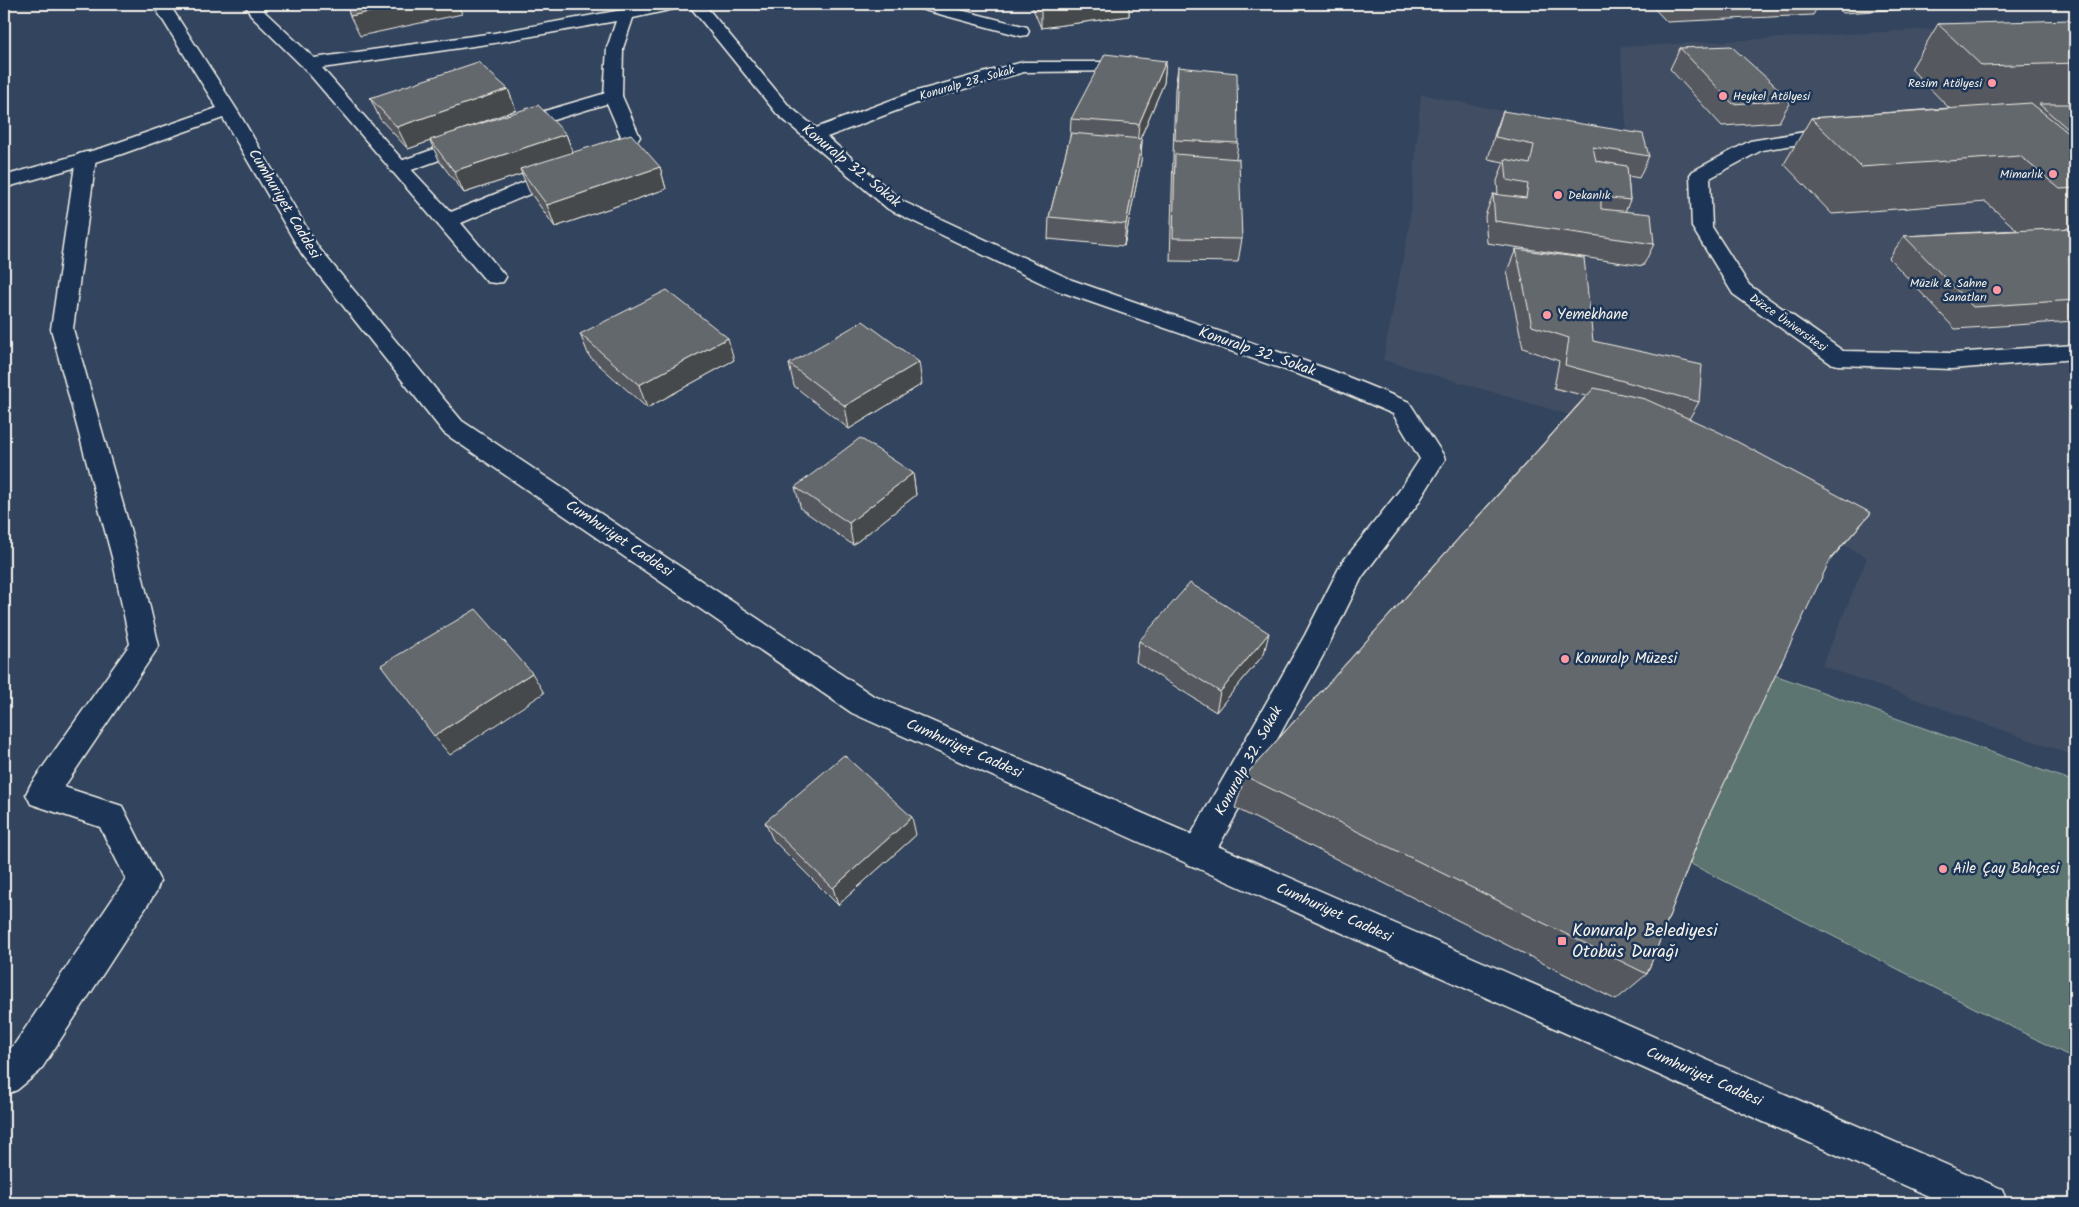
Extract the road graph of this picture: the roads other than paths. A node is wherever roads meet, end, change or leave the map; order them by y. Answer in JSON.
{"nodes":[{"id":1,"x":161,"y":4,"type":"edge"},
{"id":2,"x":253,"y":4,"type":"edge"},
{"id":3,"x":677,"y":4,"type":"edge"},
{"id":4,"x":696,"y":4,"type":"edge"},
{"id":5,"x":919,"y":4,"type":"edge"},
{"id":6,"x":626,"y":15,"type":"junction"},
{"id":7,"x":1021,"y":31,"type":"dead end"},
{"id":8,"x":310,"y":64,"type":"junction"},
{"id":9,"x":1126,"y":66,"type":"edge"},
{"id":10,"x":613,"y":96,"type":"junction"},
{"id":11,"x":228,"y":110,"type":"junction"},
{"id":12,"x":1853,"y":130,"type":"edge"},
{"id":13,"x":813,"y":136,"type":"junction"},
{"id":14,"x":86,"y":158,"type":"junction"},
{"id":15,"x":399,"y":168,"type":"junction"},
{"id":16,"x":4,"y":182,"type":"edge"},
{"id":17,"x":448,"y":221,"type":"junction"},
{"id":18,"x":494,"y":277,"type":"dead end"},
{"id":19,"x":2075,"y":352,"type":"edge"},
{"id":20,"x":1198,"y":853,"type":"junction"},
{"id":21,"x":4,"y":1077,"type":"edge"},
{"id":22,"x":1988,"y":1203,"type":"edge"}],
"edges":[{"from":1,"to":11,"type":"street","name":"Cumhuriyet Caddesi"},
{"from":2,"to":8,"type":"street"},
{"from":3,"to":6,"type":"street"},
{"from":4,"to":13,"type":"street","name":"Konuralp 32. Sokak"},
{"from":5,"to":7,"type":"street"},
{"from":6,"to":8,"type":"street"},
{"from":6,"to":10,"type":"street"},
{"from":8,"to":15,"type":"street"},
{"from":9,"to":13,"type":"street","name":"Konuralp 28. Sokak"},
{"from":10,"to":15,"type":"street"},
{"from":10,"to":17,"type":"street"},
{"from":11,"to":14,"type":"street"},
{"from":11,"to":20,"type":"street","name":"Cumhuriyet Caddesi"},
{"from":12,"to":19,"type":"street","name":"Düzce Üniversitesi"},
{"from":13,"to":20,"type":"street","name":"Konuralp 32. Sokak"},
{"from":14,"to":16,"type":"street"},
{"from":14,"to":21,"type":"street"},
{"from":15,"to":17,"type":"street"},
{"from":17,"to":18,"type":"street"},
{"from":20,"to":22,"type":"street","name":"Cumhuriyet Caddesi"}]}
